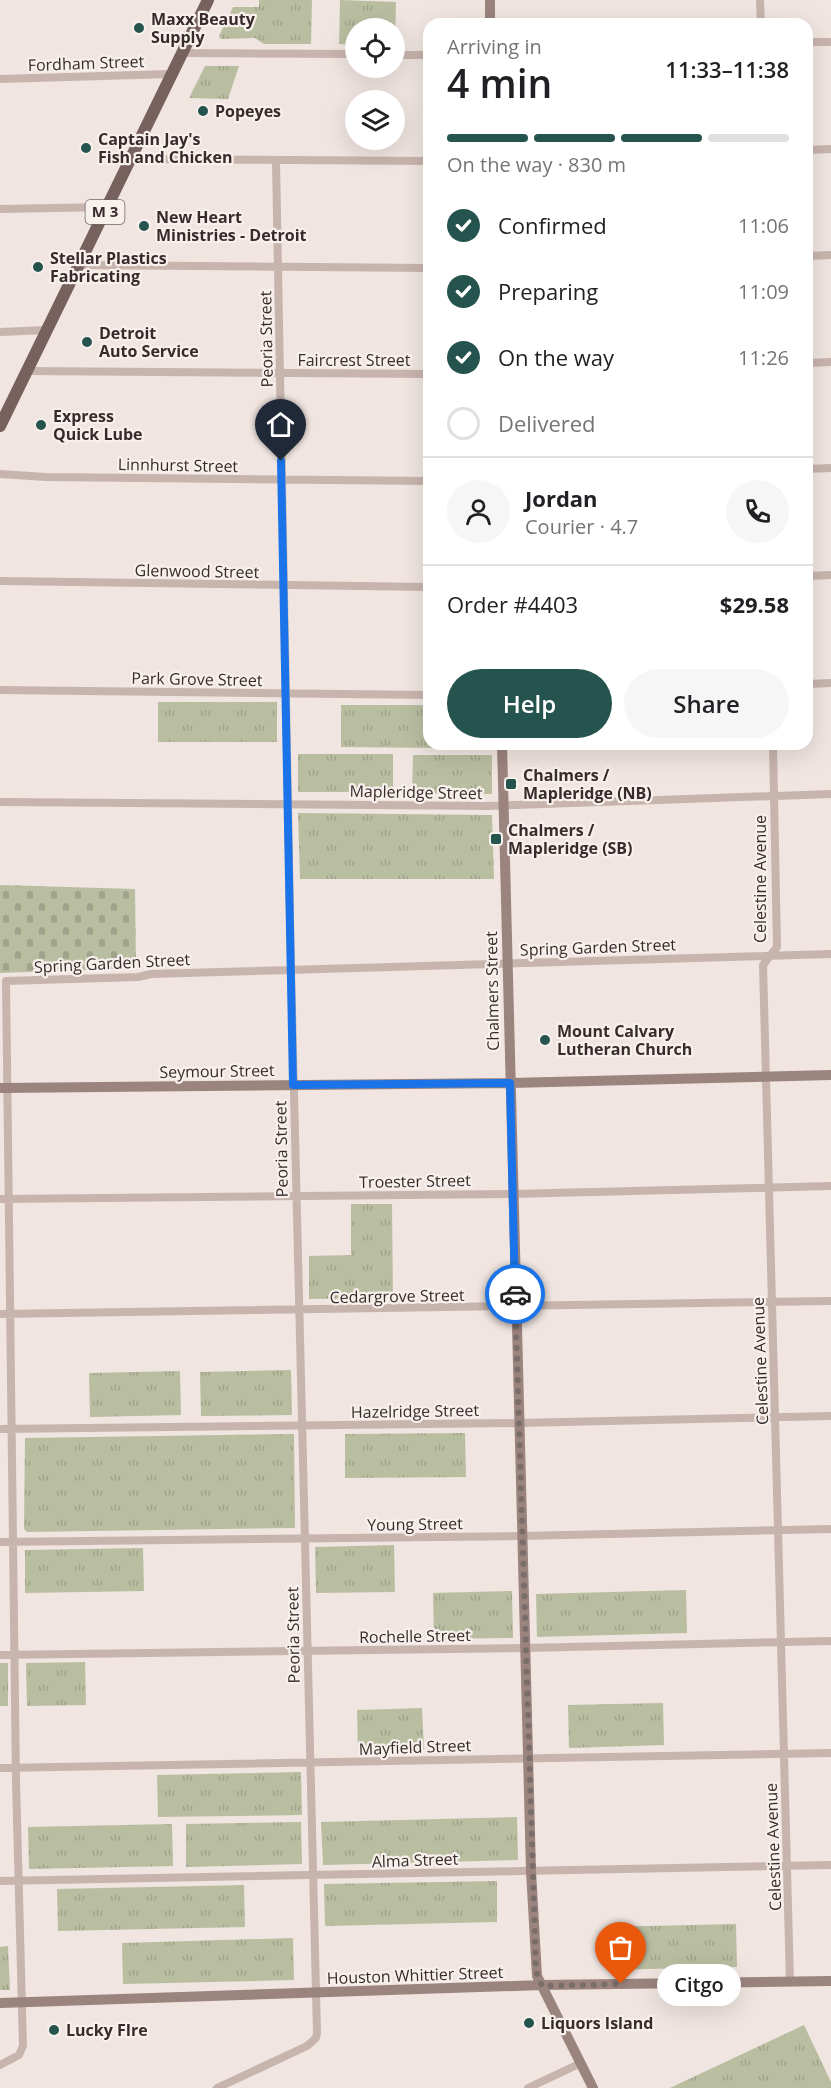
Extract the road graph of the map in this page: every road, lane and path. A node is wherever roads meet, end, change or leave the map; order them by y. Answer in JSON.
{"nodes":[{"id":1,"x":208,"y":0,"type":"edge"},
{"id":2,"x":490,"y":0,"type":"edge"},
{"id":3,"x":760,"y":0,"type":"edge"},
{"id":4,"x":490,"y":18,"type":"edge"},
{"id":5,"x":760,"y":18,"type":"edge"},
{"id":6,"x":813,"y":42,"type":"edge"},
{"id":7,"x":831,"y":42,"type":"edge"},
{"id":8,"x":182,"y":53,"type":"junction"},
{"id":9,"x":345,"y":54,"type":"edge"},
{"id":10,"x":405,"y":55,"type":"edge"},
{"id":11,"x":423,"y":55,"type":"edge"},
{"id":12,"x":172,"y":74,"type":"junction"},
{"id":13,"x":0,"y":79,"type":"edge"},
{"id":14,"x":831,"y":149,"type":"edge"},
{"id":15,"x":813,"y":150,"type":"edge"},
{"id":16,"x":131,"y":159,"type":"junction"},
{"id":17,"x":276,"y":160,"type":"junction"},
{"id":18,"x":423,"y":161,"type":"edge"},
{"id":19,"x":107,"y":207,"type":"junction"},
{"id":20,"x":0,"y":209,"type":"edge"},
{"id":21,"x":831,"y":255,"type":"edge"},
{"id":22,"x":813,"y":256,"type":"edge"},
{"id":23,"x":79,"y":265,"type":"junction"},
{"id":24,"x":278,"y":266,"type":"junction"},
{"id":25,"x":423,"y":268,"type":"edge"},
{"id":26,"x":47,"y":330,"type":"junction"},
{"id":27,"x":0,"y":332,"type":"edge"},
{"id":28,"x":831,"y":362,"type":"edge"},
{"id":29,"x":813,"y":363,"type":"edge"},
{"id":30,"x":27,"y":371,"type":"junction"},
{"id":31,"x":280,"y":373,"type":"junction"},
{"id":32,"x":423,"y":374,"type":"edge"},
{"id":33,"x":0,"y":426,"type":"edge"},
{"id":34,"x":831,"y":468,"type":"edge"},
{"id":35,"x":813,"y":469,"type":"edge"},
{"id":36,"x":0,"y":474,"type":"edge"},
{"id":37,"x":282,"y":479,"type":"junction"},
{"id":38,"x":423,"y":481,"type":"edge"},
{"id":39,"x":831,"y":575,"type":"edge"},
{"id":40,"x":813,"y":576,"type":"edge"},
{"id":41,"x":0,"y":581,"type":"edge"},
{"id":42,"x":284,"y":585,"type":"junction"},
{"id":43,"x":423,"y":587,"type":"edge"},
{"id":44,"x":831,"y":683,"type":"edge"},
{"id":45,"x":813,"y":684,"type":"edge"},
{"id":46,"x":0,"y":690,"type":"edge"},
{"id":47,"x":285,"y":694,"type":"junction"},
{"id":48,"x":423,"y":695,"type":"edge"},
{"id":49,"x":502,"y":750,"type":"edge"},
{"id":50,"x":773,"y":750,"type":"edge"},
{"id":51,"x":831,"y":794,"type":"edge"},
{"id":52,"x":774,"y":796,"type":"junction"},
{"id":53,"x":0,"y":802,"type":"edge"},
{"id":54,"x":287,"y":804,"type":"junction"},
{"id":55,"x":503,"y":806,"type":"junction"},
{"id":56,"x":831,"y":954,"type":"edge"},
{"id":57,"x":770,"y":956,"type":"junction"},
{"id":58,"x":506,"y":964,"type":"junction"},
{"id":59,"x":291,"y":970,"type":"junction"},
{"id":60,"x":831,"y":1075,"type":"edge"},
{"id":61,"x":766,"y":1077,"type":"junction"},
{"id":62,"x":510,"y":1083,"type":"junction"},
{"id":63,"x":293,"y":1085,"type":"junction"},
{"id":64,"x":3,"y":1088,"type":"edge"},
{"id":65,"x":831,"y":1186,"type":"edge"},
{"id":66,"x":769,"y":1187,"type":"junction"},
{"id":67,"x":512,"y":1194,"type":"junction"},
{"id":68,"x":296,"y":1196,"type":"junction"},
{"id":69,"x":4,"y":1198,"type":"edge"},
{"id":70,"x":831,"y":1301,"type":"edge"},
{"id":71,"x":772,"y":1302,"type":"junction"},
{"id":72,"x":516,"y":1308,"type":"junction"},
{"id":73,"x":299,"y":1311,"type":"junction"},
{"id":74,"x":0,"y":1314,"type":"edge"},
{"id":75,"x":10,"y":1314,"type":"junction"},
{"id":76,"x":831,"y":1416,"type":"edge"},
{"id":77,"x":775,"y":1417,"type":"junction"},
{"id":78,"x":519,"y":1423,"type":"junction"},
{"id":79,"x":302,"y":1426,"type":"junction"},
{"id":80,"x":0,"y":1429,"type":"edge"},
{"id":81,"x":12,"y":1429,"type":"junction"},
{"id":82,"x":831,"y":1529,"type":"edge"},
{"id":83,"x":778,"y":1530,"type":"junction"},
{"id":84,"x":522,"y":1536,"type":"junction"},
{"id":85,"x":304,"y":1539,"type":"junction"},
{"id":86,"x":0,"y":1542,"type":"edge"},
{"id":87,"x":14,"y":1542,"type":"junction"},
{"id":88,"x":831,"y":1641,"type":"edge"},
{"id":89,"x":782,"y":1642,"type":"junction"},
{"id":90,"x":525,"y":1648,"type":"junction"},
{"id":91,"x":307,"y":1652,"type":"junction"},
{"id":92,"x":0,"y":1655,"type":"edge"},
{"id":93,"x":16,"y":1655,"type":"junction"},
{"id":94,"x":831,"y":1753,"type":"edge"},
{"id":95,"x":784,"y":1754,"type":"junction"},
{"id":96,"x":528,"y":1759,"type":"junction"},
{"id":97,"x":310,"y":1764,"type":"junction"},
{"id":98,"x":0,"y":1768,"type":"edge"},
{"id":99,"x":16,"y":1768,"type":"junction"},
{"id":100,"x":831,"y":1865,"type":"edge"},
{"id":101,"x":787,"y":1866,"type":"junction"},
{"id":102,"x":531,"y":1871,"type":"junction"},
{"id":103,"x":313,"y":1876,"type":"junction"},
{"id":104,"x":0,"y":1881,"type":"edge"},
{"id":105,"x":18,"y":1881,"type":"junction"},
{"id":106,"x":831,"y":1981,"type":"edge"},
{"id":107,"x":790,"y":1982,"type":"junction"},
{"id":108,"x":542,"y":1986,"type":"junction"},
{"id":109,"x":316,"y":1994,"type":"junction"},
{"id":110,"x":21,"y":2002,"type":"junction"},
{"id":111,"x":0,"y":2003,"type":"edge"},
{"id":112,"x":581,"y":2064,"type":"junction"},
{"id":113,"x":0,"y":2065,"type":"edge"},
{"id":114,"x":237,"y":2079,"type":"junction"},
{"id":115,"x":218,"y":2088,"type":"edge"},
{"id":116,"x":242,"y":2088,"type":"edge"},
{"id":117,"x":528,"y":2088,"type":"edge"},
{"id":118,"x":593,"y":2088,"type":"edge"}],
"edges":[{"from":1,"to":8,"type":"main road","number":"M 3"},
{"from":2,"to":4,"type":"street"},
{"from":3,"to":5,"type":"street"},
{"from":6,"to":7,"type":"street"},
{"from":8,"to":9,"type":"street"},
{"from":8,"to":12,"type":"main road","number":"M 3"},
{"from":10,"to":11,"type":"street"},
{"from":12,"to":13,"type":"street","name":"Fordham Street"},
{"from":12,"to":16,"type":"main road","number":"M 3"},
{"from":14,"to":15,"type":"street"},
{"from":16,"to":17,"type":"street"},
{"from":16,"to":19,"type":"main road","number":"M 3"},
{"from":17,"to":18,"type":"street"},
{"from":17,"to":24,"type":"street","name":"Peoria Street"},
{"from":19,"to":20,"type":"street"},
{"from":19,"to":23,"type":"main road","number":"M 3"},
{"from":21,"to":22,"type":"street"},
{"from":23,"to":24,"type":"street"},
{"from":23,"to":26,"type":"main road","number":"M 3"},
{"from":24,"to":25,"type":"street"},
{"from":24,"to":31,"type":"street","name":"Peoria Street"},
{"from":26,"to":27,"type":"street"},
{"from":26,"to":30,"type":"main road","number":"M 3"},
{"from":28,"to":29,"type":"street"},
{"from":30,"to":31,"type":"street","name":"Faircrest Street"},
{"from":30,"to":33,"type":"main road","number":"M 3"},
{"from":31,"to":32,"type":"street","name":"Faircrest Street"},
{"from":31,"to":37,"type":"street","name":"Peoria Street"},
{"from":34,"to":35,"type":"street"},
{"from":36,"to":37,"type":"street","name":"Linnhurst Street"},
{"from":37,"to":38,"type":"street","name":"Linnhurst Street"},
{"from":37,"to":42,"type":"street","name":"Peoria Street"},
{"from":39,"to":40,"type":"street"},
{"from":41,"to":42,"type":"street","name":"Glenwood Street"},
{"from":42,"to":43,"type":"street","name":"Glenwood Street"},
{"from":42,"to":47,"type":"street","name":"Peoria Street"},
{"from":44,"to":45,"type":"street"},
{"from":46,"to":47,"type":"street","name":"Park Grove Street"},
{"from":47,"to":48,"type":"street","name":"Park Grove Street"},
{"from":47,"to":54,"type":"street","name":"Peoria Street"},
{"from":49,"to":55,"type":"street","name":"Chalmers Street"},
{"from":50,"to":52,"type":"street","name":"Celestine Avenue"},
{"from":51,"to":52,"type":"street","name":"Mapleridge Street"},
{"from":52,"to":55,"type":"street","name":"Mapleridge Street"},
{"from":52,"to":57,"type":"street","name":"Celestine Avenue"},
{"from":53,"to":54,"type":"street","name":"Mapleridge Street"},
{"from":54,"to":55,"type":"street","name":"Mapleridge Street"},
{"from":54,"to":59,"type":"street","name":"Peoria Street"},
{"from":55,"to":58,"type":"street","name":"Chalmers Street"},
{"from":56,"to":57,"type":"street","name":"Spring Garden Street"},
{"from":57,"to":58,"type":"street","name":"Spring Garden Street"},
{"from":57,"to":61,"type":"street","name":"Celestine Avenue"},
{"from":58,"to":59,"type":"street","name":"Spring Garden Street"},
{"from":58,"to":62,"type":"street","name":"Chalmers Street"},
{"from":59,"to":63,"type":"street","name":"Peoria Street"},
{"from":59,"to":64,"type":"street","name":"Spring Garden Street"},
{"from":60,"to":61,"type":"street","name":"Seymour Street"},
{"from":61,"to":62,"type":"street","name":"Seymour Street"},
{"from":61,"to":66,"type":"street","name":"Celestine Avenue"},
{"from":62,"to":63,"type":"street","name":"Seymour Street"},
{"from":62,"to":67,"type":"street","name":"Chalmers Street"},
{"from":63,"to":64,"type":"street","name":"Seymour Street"},
{"from":63,"to":68,"type":"street","name":"Peoria Street"},
{"from":64,"to":69,"type":"street"},
{"from":65,"to":66,"type":"street","name":"Troester Street"},
{"from":66,"to":67,"type":"street","name":"Troester Street"},
{"from":66,"to":71,"type":"street","name":"Celestine Avenue"},
{"from":67,"to":68,"type":"street","name":"Troester Street"},
{"from":67,"to":72,"type":"street","name":"Chalmers Street"},
{"from":68,"to":69,"type":"street","name":"Troester Street"},
{"from":68,"to":73,"type":"street","name":"Peoria Street"},
{"from":69,"to":75,"type":"street"},
{"from":70,"to":71,"type":"street","name":"Cedargrove Street"},
{"from":71,"to":72,"type":"street","name":"Cedargrove Street"},
{"from":71,"to":77,"type":"street","name":"Celestine Avenue"},
{"from":72,"to":73,"type":"street","name":"Cedargrove Street"},
{"from":72,"to":78,"type":"street","name":"Chalmers Street"},
{"from":73,"to":75,"type":"street","name":"Cedargrove Street"},
{"from":73,"to":79,"type":"street","name":"Peoria Street"},
{"from":74,"to":75,"type":"street","name":"Cedargrove Street"},
{"from":75,"to":81,"type":"street"},
{"from":76,"to":77,"type":"street","name":"Hazelridge Street"},
{"from":77,"to":78,"type":"street","name":"Hazelridge Street"},
{"from":77,"to":83,"type":"street","name":"Celestine Avenue"},
{"from":78,"to":79,"type":"street","name":"Hazelridge Street"},
{"from":78,"to":84,"type":"street","name":"Chalmers Street"},
{"from":79,"to":81,"type":"street","name":"Hazelridge Street"},
{"from":79,"to":85,"type":"street","name":"Peoria Street"},
{"from":80,"to":81,"type":"street","name":"Hazelridge Street"},
{"from":81,"to":87,"type":"street"},
{"from":82,"to":83,"type":"street","name":"Young Street"},
{"from":83,"to":84,"type":"street","name":"Young Street"},
{"from":83,"to":89,"type":"street","name":"Celestine Avenue"},
{"from":84,"to":85,"type":"street","name":"Young Street"},
{"from":84,"to":90,"type":"street","name":"Chalmers Street"},
{"from":85,"to":87,"type":"street","name":"Young Street"},
{"from":85,"to":91,"type":"street","name":"Peoria Street"},
{"from":86,"to":87,"type":"street","name":"Young Street"},
{"from":87,"to":93,"type":"street"},
{"from":88,"to":89,"type":"street","name":"Rochelle Street"},
{"from":89,"to":90,"type":"street","name":"Rochelle Street"},
{"from":89,"to":95,"type":"street","name":"Celestine Avenue"},
{"from":90,"to":91,"type":"street","name":"Rochelle Street"},
{"from":90,"to":96,"type":"street","name":"Chalmers Street"},
{"from":91,"to":93,"type":"street","name":"Rochelle Street"},
{"from":91,"to":97,"type":"street","name":"Peoria Street"},
{"from":92,"to":93,"type":"street","name":"Rochelle Street"},
{"from":93,"to":99,"type":"street"},
{"from":94,"to":95,"type":"street","name":"Mayfield Street"},
{"from":95,"to":96,"type":"street","name":"Mayfield Street"},
{"from":95,"to":101,"type":"street","name":"Celestine Avenue"},
{"from":96,"to":97,"type":"street","name":"Mayfield Street"},
{"from":96,"to":102,"type":"street","name":"Chalmers Street"},
{"from":97,"to":99,"type":"street","name":"Mayfield Street"},
{"from":97,"to":103,"type":"street","name":"Peoria Street"},
{"from":98,"to":99,"type":"street","name":"Mayfield Street"},
{"from":99,"to":105,"type":"street"},
{"from":100,"to":101,"type":"street","name":"Alma Street"},
{"from":101,"to":102,"type":"street","name":"Alma Street"},
{"from":101,"to":107,"type":"street","name":"Celestine Avenue"},
{"from":102,"to":103,"type":"street","name":"Alma Street"},
{"from":102,"to":108,"type":"street","name":"Chalmers Street"},
{"from":103,"to":105,"type":"street","name":"Alma Street"},
{"from":103,"to":109,"type":"street","name":"Peoria Street"},
{"from":104,"to":105,"type":"street","name":"Alma Street"},
{"from":105,"to":110,"type":"street"},
{"from":106,"to":107,"type":"street","name":"Houston Whittier Street"},
{"from":107,"to":108,"type":"street","name":"Houston Whittier Street"},
{"from":108,"to":109,"type":"street","name":"Houston Whittier Street"},
{"from":108,"to":112,"type":"street","name":"Chalmers Street"},
{"from":109,"to":110,"type":"street","name":"Houston Whittier Street"},
{"from":109,"to":114,"type":"street","name":"Peoria Street"},
{"from":110,"to":111,"type":"street","name":"Houston Whittier Street"},
{"from":110,"to":113,"type":"street"},
{"from":112,"to":117,"type":"street"},
{"from":112,"to":118,"type":"street","name":"Chalmers Street"},
{"from":114,"to":115,"type":"street"},
{"from":114,"to":116,"type":"street"}]}
